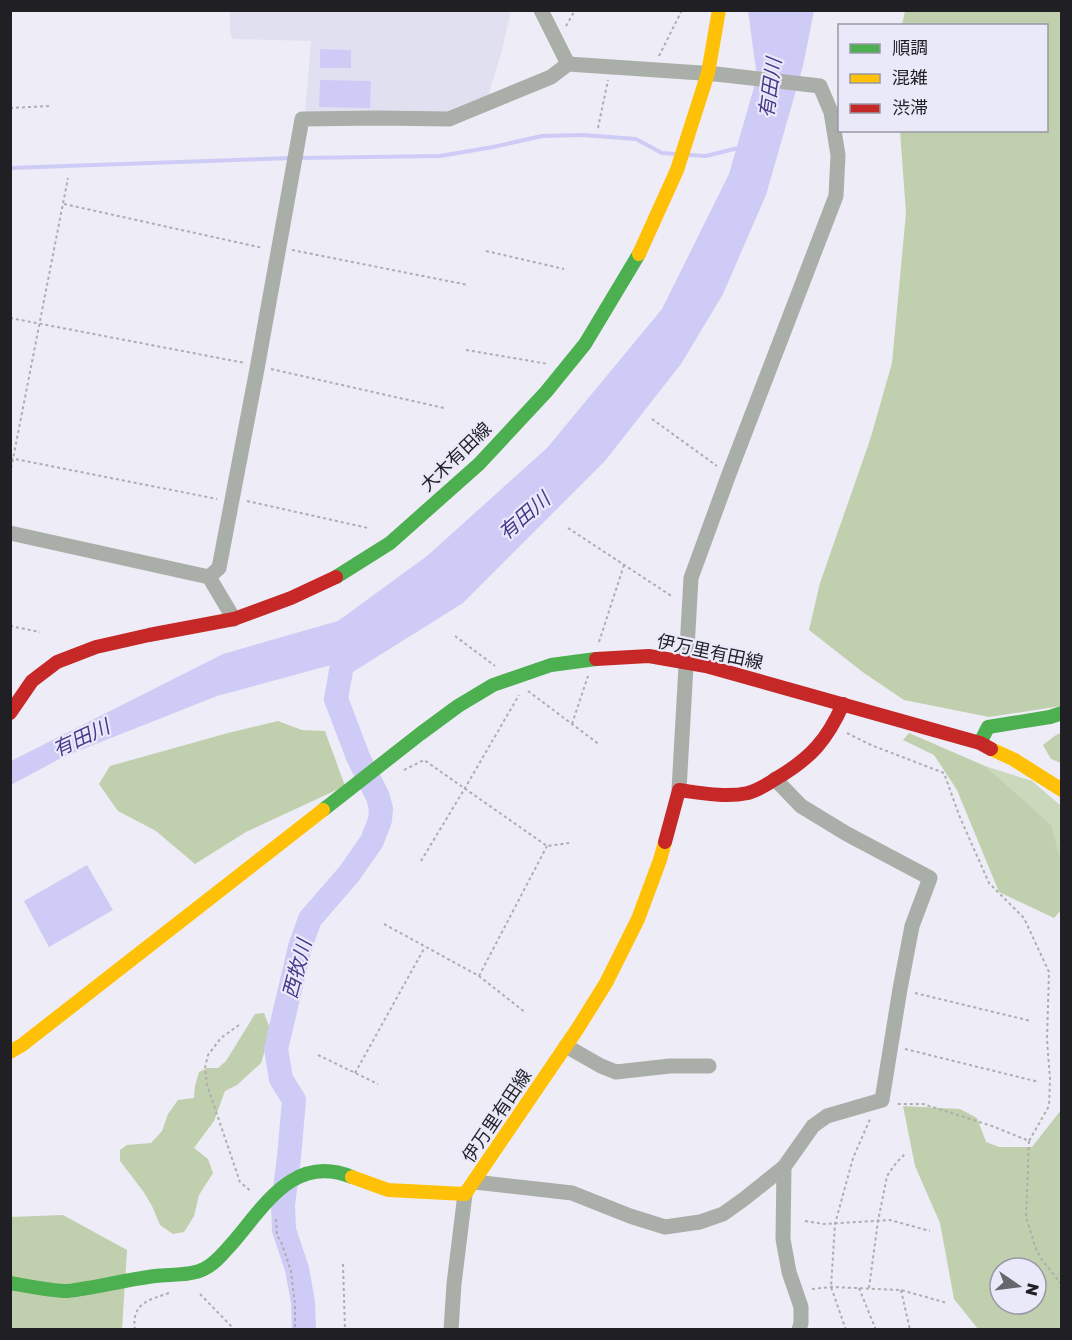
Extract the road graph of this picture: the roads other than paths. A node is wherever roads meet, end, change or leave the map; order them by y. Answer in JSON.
{"nodes":[{"id":1,"x":541,"y":10,"type":"edge"},
{"id":2,"x":719,"y":10,"type":"edge"},
{"id":3,"x":568,"y":64,"type":"junction"},
{"id":4,"x":708,"y":73,"type":"junction"},
{"id":5,"x":10,"y":533,"type":"edge"},
{"id":6,"x":208,"y":577,"type":"junction"},
{"id":7,"x":234,"y":619,"type":"junction"},
{"id":8,"x":686,"y":661,"type":"junction"},
{"id":9,"x":843,"y":704,"type":"junction"},
{"id":10,"x":11,"y":712,"type":"edge"},
{"id":11,"x":1062,"y":713,"type":"edge"},
{"id":12,"x":980,"y":744,"type":"junction"},
{"id":13,"x":775,"y":779,"type":"junction"},
{"id":14,"x":679,"y":790,"type":"junction"},
{"id":15,"x":1062,"y":790,"type":"edge"},
{"id":16,"x":566,"y":1046,"type":"junction"},
{"id":17,"x":10,"y":1052,"type":"edge"},
{"id":18,"x":709,"y":1066,"type":"dead end"},
{"id":19,"x":784,"y":1167,"type":"junction"},
{"id":20,"x":470,"y":1188,"type":"junction"},
{"id":21,"x":10,"y":1282,"type":"edge"},
{"id":22,"x":451,"y":1329,"type":"edge"},
{"id":23,"x":799,"y":1329,"type":"edge"}],
"edges":[{"from":1,"to":3,"type":"street"},
{"from":2,"to":4,"type":"main road","name":"大木有田線"},
{"from":3,"to":4,"type":"street"},
{"from":3,"to":6,"type":"street"},
{"from":4,"to":7,"type":"main road","name":"大木有田線"},
{"from":4,"to":8,"type":"street"},
{"from":5,"to":6,"type":"street"},
{"from":6,"to":7,"type":"street"},
{"from":7,"to":10,"type":"main road","name":"大木有田線"},
{"from":8,"to":9,"type":"main road","name":"伊万里有田線"},
{"from":8,"to":14,"type":"street"},
{"from":8,"to":17,"type":"main road","name":"伊万里有田線"},
{"from":9,"to":12,"type":"main road","name":"伊万里有田線"},
{"from":9,"to":13,"type":"main road"},
{"from":11,"to":12,"type":"main road"},
{"from":12,"to":15,"type":"main road","name":"伊万里有田線"},
{"from":13,"to":14,"type":"main road"},
{"from":13,"to":19,"type":"street"},
{"from":14,"to":16,"type":"main road","name":"伊万里有田線"},
{"from":16,"to":18,"type":"street"},
{"from":16,"to":20,"type":"main road","name":"伊万里有田線"},
{"from":19,"to":20,"type":"street"},
{"from":19,"to":23,"type":"street"},
{"from":20,"to":21,"type":"main road"},
{"from":20,"to":22,"type":"street"}]}
